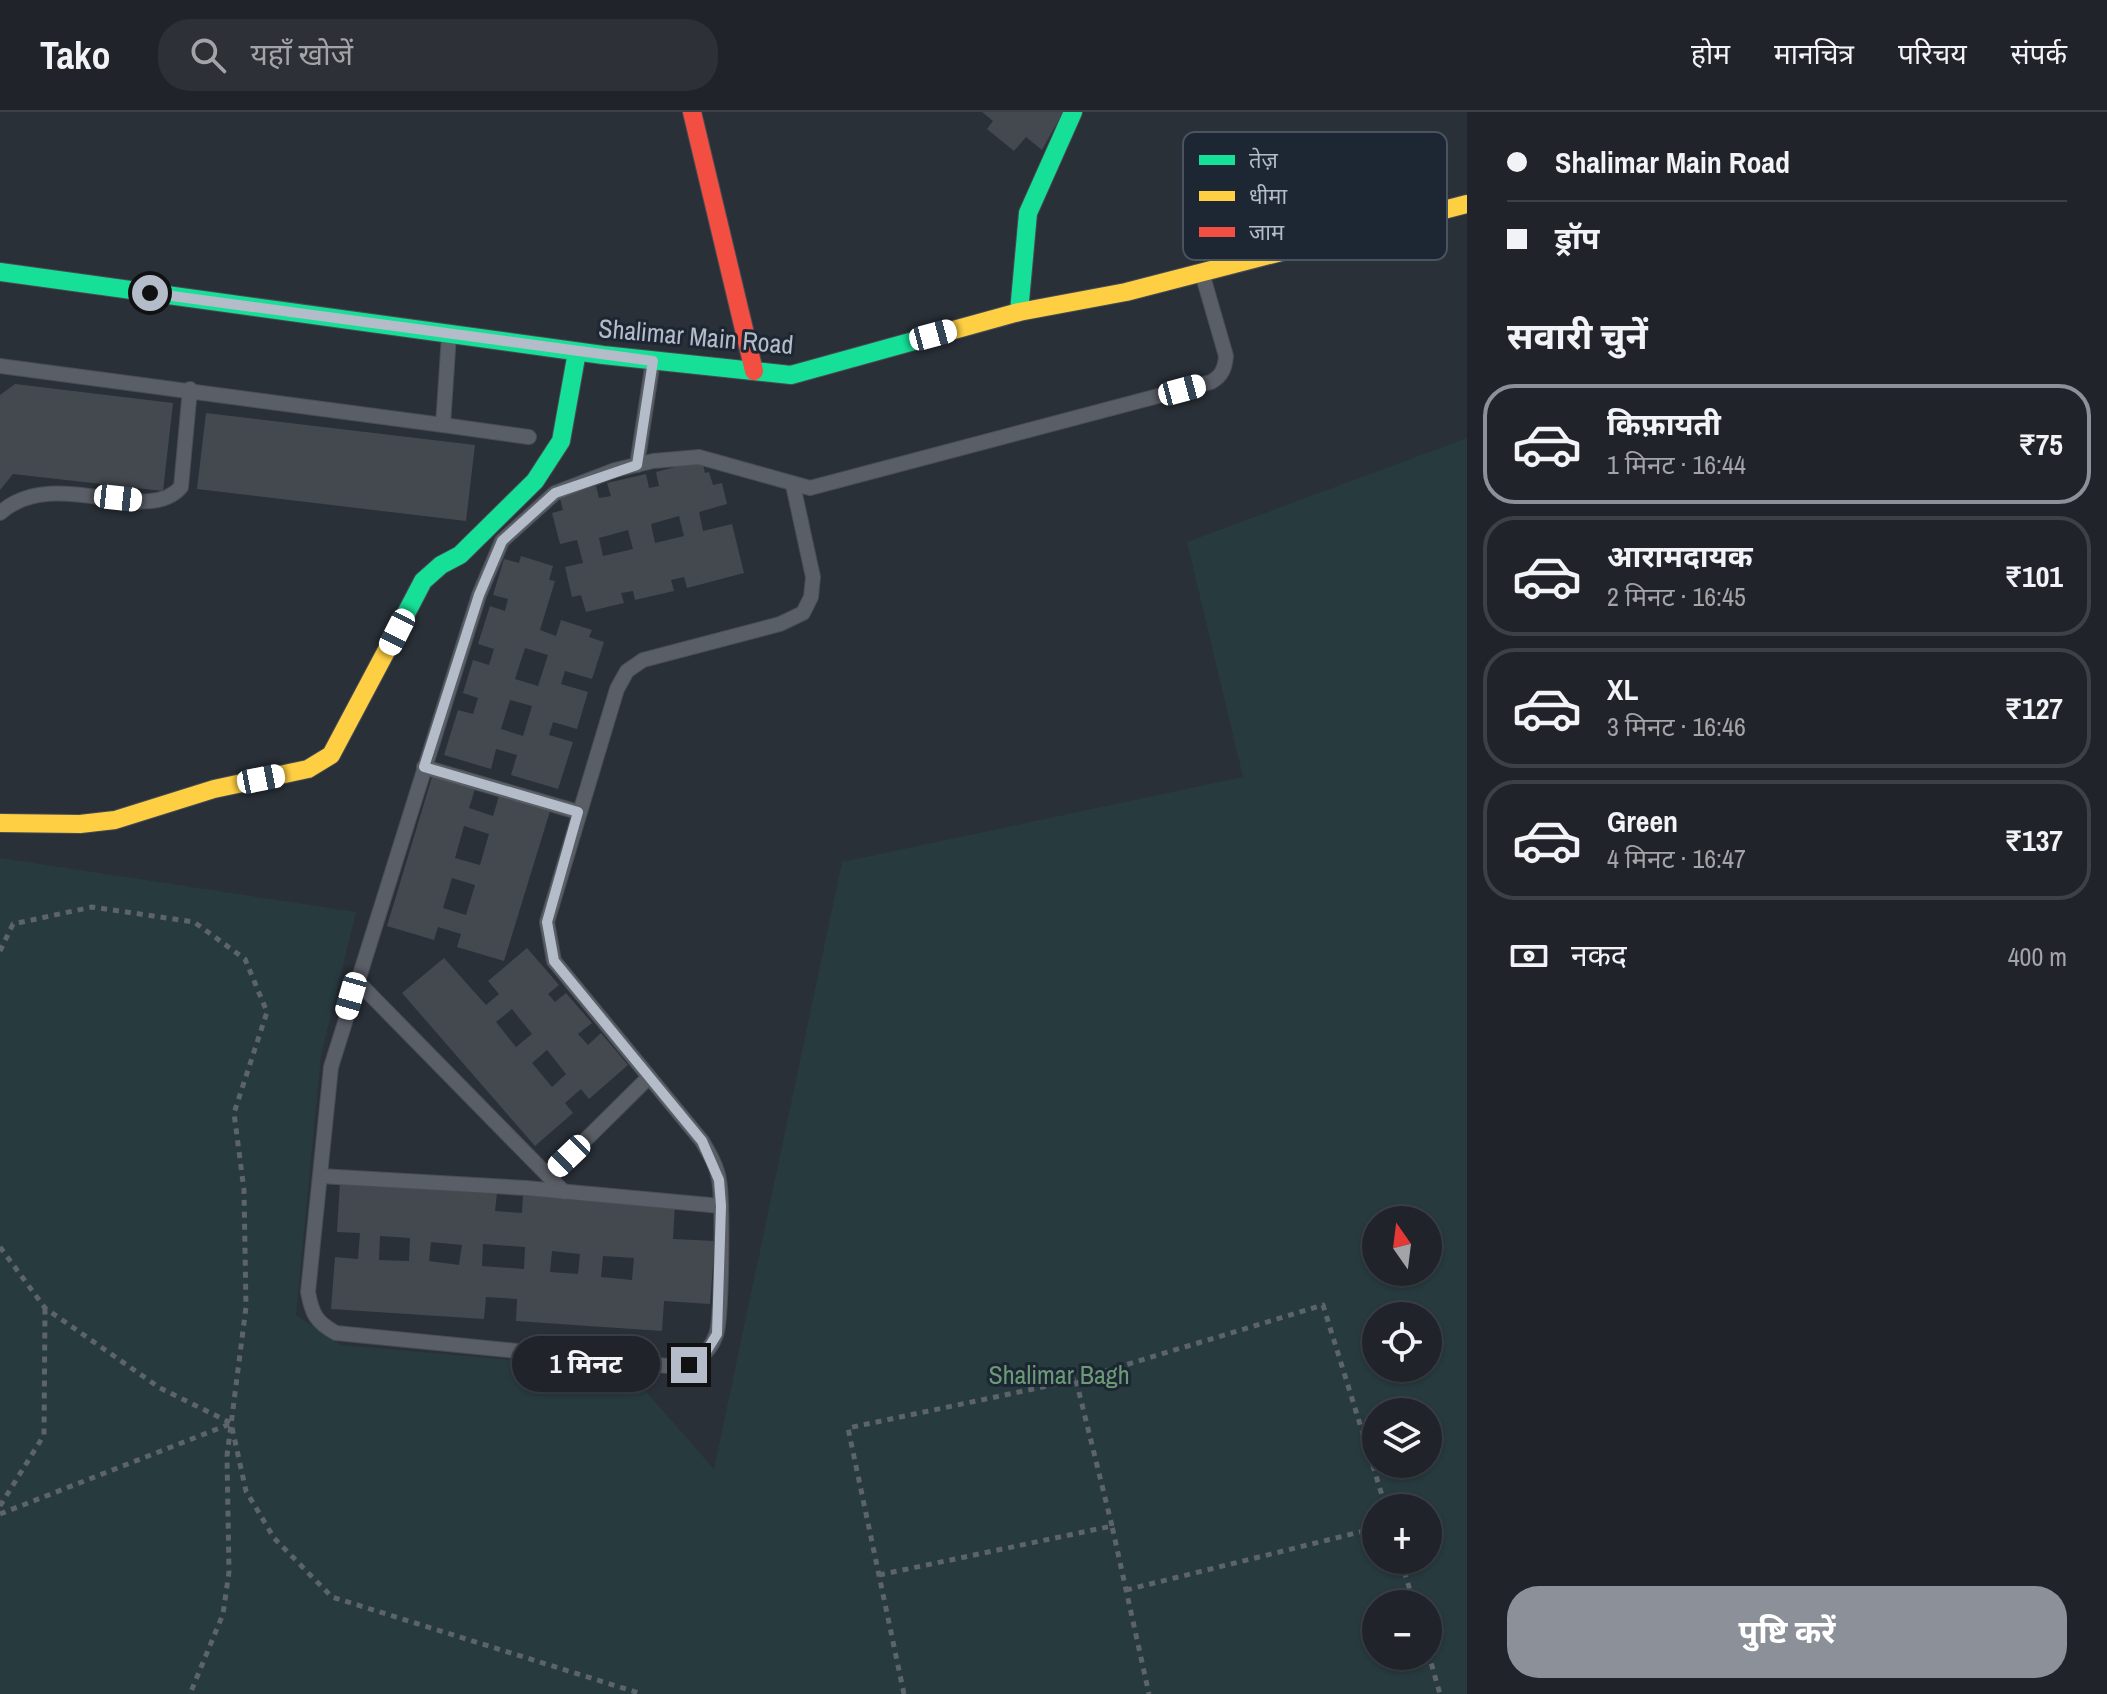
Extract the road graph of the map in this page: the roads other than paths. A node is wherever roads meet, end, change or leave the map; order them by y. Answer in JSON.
{"nodes":[{"id":1,"x":692,"y":112,"type":"edge"},
{"id":2,"x":1073,"y":112,"type":"edge"},
{"id":3,"x":1467,"y":204,"type":"edge"},
{"id":4,"x":1447,"y":209,"type":"edge"},
{"id":5,"x":1249,"y":260,"type":"edge"},
{"id":6,"x":0,"y":272,"type":"edge"},
{"id":7,"x":1202,"y":272,"type":"junction"},
{"id":8,"x":1019,"y":312,"type":"junction"},
{"id":9,"x":449,"y":334,"type":"junction"},
{"id":10,"x":577,"y":352,"type":"junction"},
{"id":11,"x":653,"y":361,"type":"junction"},
{"id":12,"x":0,"y":366,"type":"edge"},
{"id":13,"x":754,"y":371,"type":"junction"},
{"id":14,"x":190,"y":389,"type":"junction"},
{"id":15,"x":443,"y":425,"type":"junction"},
{"id":16,"x":529,"y":437,"type":"dead end"},
{"id":17,"x":637,"y":465,"type":"junction"},
{"id":18,"x":793,"y":485,"type":"junction"},
{"id":19,"x":0,"y":513,"type":"edge"},
{"id":20,"x":424,"y":767,"type":"junction"},
{"id":21,"x":578,"y":812,"type":"junction"},
{"id":22,"x":0,"y":823,"type":"edge"},
{"id":23,"x":356,"y":980,"type":"junction"},
{"id":24,"x":648,"y":1078,"type":"junction"},
{"id":25,"x":320,"y":1176,"type":"junction"},
{"id":26,"x":549,"y":1176,"type":"junction"},
{"id":27,"x":564,"y":1192,"type":"junction"},
{"id":28,"x":721,"y":1206,"type":"junction"}],
"edges":[{"from":1,"to":13,"type":"street"},
{"from":2,"to":8,"type":"street"},
{"from":3,"to":4,"type":"street","name":"Shalimar Main Road"},
{"from":5,"to":7,"type":"street","name":"Shalimar Main Road"},
{"from":6,"to":9,"type":"street","name":"Shalimar Main Road"},
{"from":7,"to":8,"type":"street","name":"Shalimar Main Road"},
{"from":7,"to":18,"type":"lane"},
{"from":8,"to":13,"type":"street","name":"Shalimar Main Road"},
{"from":9,"to":10,"type":"street","name":"Shalimar Main Road"},
{"from":9,"to":15,"type":"lane"},
{"from":10,"to":11,"type":"street","name":"Shalimar Main Road"},
{"from":10,"to":22,"type":"street"},
{"from":11,"to":13,"type":"street","name":"Shalimar Main Road"},
{"from":11,"to":17,"type":"lane"},
{"from":12,"to":14,"type":"lane"},
{"from":14,"to":15,"type":"lane"},
{"from":14,"to":19,"type":"lane"},
{"from":15,"to":16,"type":"lane"},
{"from":17,"to":18,"type":"lane"},
{"from":17,"to":20,"type":"lane"},
{"from":18,"to":21,"type":"lane"},
{"from":20,"to":21,"type":"lane"},
{"from":20,"to":23,"type":"lane"},
{"from":21,"to":24,"type":"lane"},
{"from":23,"to":25,"type":"lane"},
{"from":23,"to":26,"type":"lane"},
{"from":24,"to":26,"type":"lane"},
{"from":24,"to":28,"type":"lane"},
{"from":25,"to":27,"type":"lane"},
{"from":25,"to":28,"type":"lane"},
{"from":26,"to":27,"type":"lane"},
{"from":27,"to":28,"type":"lane"}]}
